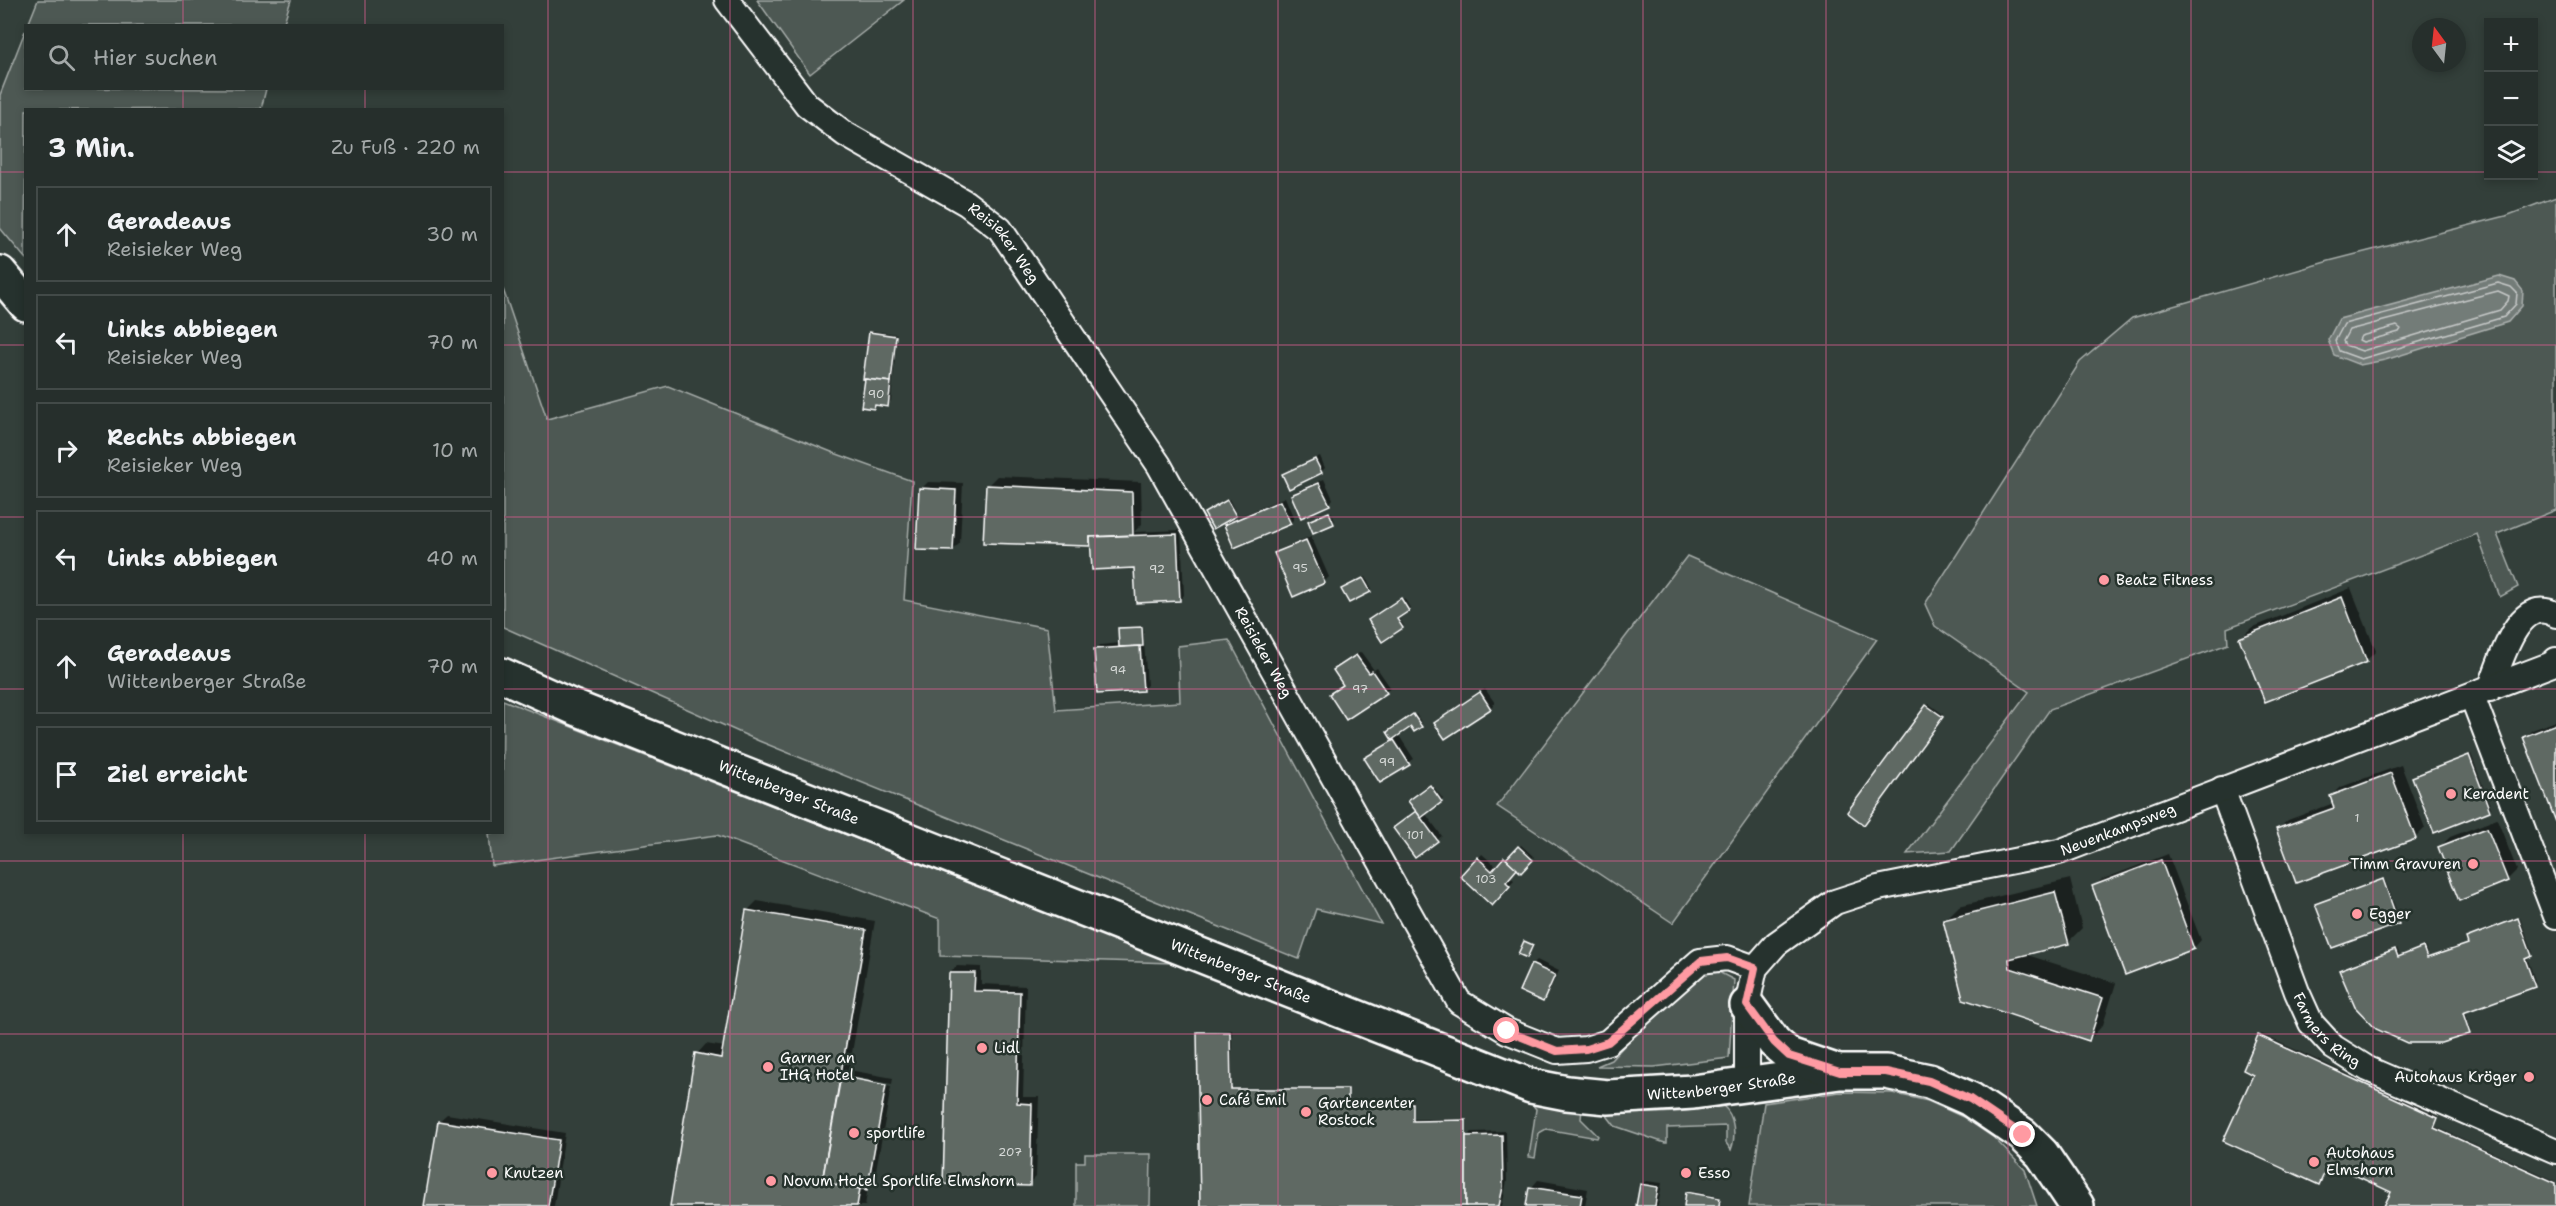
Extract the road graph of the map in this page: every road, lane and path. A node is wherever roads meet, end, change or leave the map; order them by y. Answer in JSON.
{"nodes":[{"id":1,"x":727,"y":0,"type":"edge"},
{"id":2,"x":0,"y":273,"type":"edge"},
{"id":3,"x":24,"y":302,"type":"edge"},
{"id":4,"x":2556,"y":615,"type":"edge"},
{"id":5,"x":2556,"y":660,"type":"edge"},
{"id":6,"x":504,"y":676,"type":"edge"},
{"id":7,"x":2481,"y":693,"type":"junction"},
{"id":8,"x":2222,"y":789,"type":"junction"},
{"id":9,"x":2556,"y":916,"type":"edge"},
{"id":10,"x":1755,"y":968,"type":"junction"},
{"id":11,"x":1747,"y":1005,"type":"junction"},
{"id":12,"x":1840,"y":1072,"type":"junction"},
{"id":13,"x":1747,"y":1086,"type":"junction"},
{"id":14,"x":2556,"y":1152,"type":"edge"},
{"id":15,"x":2061,"y":1202,"type":"edge"}],
"edges":[{"from":1,"to":10,"type":"street","name":"Reisieker Weg"},
{"from":2,"to":3,"type":"main road"},
{"from":4,"to":7,"type":"street"},
{"from":5,"to":7,"type":"street","name":"Neuenkampsweg"},
{"from":6,"to":13,"type":"main road","name":"Wittenberger Straße"},
{"from":7,"to":8,"type":"street","name":"Neuenkampsweg"},
{"from":7,"to":9,"type":"street"},
{"from":8,"to":10,"type":"street","name":"Neuenkampsweg"},
{"from":8,"to":14,"type":"street","name":"Farmers Ring"},
{"from":10,"to":11,"type":"street"},
{"from":11,"to":12,"type":"main road"},
{"from":11,"to":13,"type":"street"},
{"from":12,"to":13,"type":"main road","name":"Wittenberger Straße"},
{"from":12,"to":15,"type":"main road","name":"Wittenberger Straße"}]}
